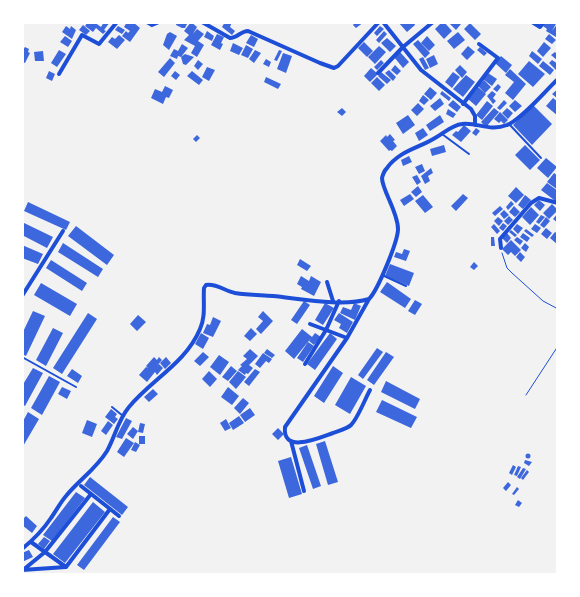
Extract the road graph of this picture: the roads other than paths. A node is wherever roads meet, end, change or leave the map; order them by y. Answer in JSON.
{"nodes":[{"id":1,"x":117,"y":22,"type":"edge"},
{"id":2,"x":146,"y":22,"type":"edge"},
{"id":3,"x":159,"y":22,"type":"edge"},
{"id":4,"x":202,"y":22,"type":"edge"},
{"id":5,"x":378,"y":22,"type":"edge"},
{"id":6,"x":383,"y":22,"type":"edge"},
{"id":7,"x":433,"y":22,"type":"edge"},
{"id":8,"x":532,"y":22,"type":"edge"},
{"id":9,"x":544,"y":22,"type":"edge"},
{"id":10,"x":479,"y":44,"type":"dead end"},
{"id":11,"x":403,"y":47,"type":"junction"},
{"id":12,"x":378,"y":73,"type":"dead end"},
{"id":13,"x":59,"y":74,"type":"dead end"},
{"id":14,"x":558,"y":79,"type":"edge"},
{"id":15,"x":463,"y":104,"type":"junction"},
{"id":16,"x":509,"y":124,"type":"junction"},
{"id":17,"x":475,"y":125,"type":"junction"},
{"id":18,"x":442,"y":134,"type":"junction"},
{"id":19,"x":469,"y":154,"type":"dead end"},
{"id":20,"x":541,"y":158,"type":"dead end"},
{"id":21,"x":558,"y":203,"type":"edge"},
{"id":22,"x":63,"y":231,"type":"dead end"},
{"id":23,"x":502,"y":248,"type":"road end"},
{"id":24,"x":382,"y":275,"type":"junction"},
{"id":25,"x":327,"y":282,"type":"dead end"},
{"id":26,"x":406,"y":286,"type":"dead end"},
{"id":27,"x":22,"y":296,"type":"edge"},
{"id":28,"x":369,"y":298,"type":"junction"},
{"id":29,"x":333,"y":301,"type":"junction"},
{"id":30,"x":339,"y":301,"type":"junction"},
{"id":31,"x":310,"y":324,"type":"dead end"},
{"id":32,"x":326,"y":330,"type":"junction"},
{"id":33,"x":347,"y":338,"type":"junction"},
{"id":34,"x":22,"y":357,"type":"edge"},
{"id":35,"x":305,"y":364,"type":"dead end"},
{"id":36,"x":76,"y":387,"type":"dead end"},
{"id":37,"x":370,"y":390,"type":"dead end"},
{"id":38,"x":112,"y":407,"type":"dead end"},
{"id":39,"x":123,"y":416,"type":"junction"},
{"id":40,"x":291,"y":441,"type":"junction"},
{"id":41,"x":81,"y":486,"type":"dead end"},
{"id":42,"x":304,"y":491,"type":"dead end"},
{"id":43,"x":90,"y":494,"type":"junction"},
{"id":44,"x":110,"y":508,"type":"junction"},
{"id":45,"x":119,"y":516,"type":"dead end"},
{"id":46,"x":31,"y":542,"type":"junction"},
{"id":47,"x":22,"y":549,"type":"edge"},
{"id":48,"x":45,"y":552,"type":"junction"},
{"id":49,"x":66,"y":567,"type":"junction"},
{"id":50,"x":22,"y":570,"type":"edge"}],
"edges":[{"from":1,"to":13,"type":"street"},
{"from":2,"to":3,"type":"street"},
{"from":4,"to":5,"type":"street"},
{"from":6,"to":11,"type":"street"},
{"from":7,"to":11,"type":"street"},
{"from":8,"to":9,"type":"street"},
{"from":10,"to":15,"type":"street"},
{"from":11,"to":12,"type":"street"},
{"from":11,"to":15,"type":"street"},
{"from":14,"to":16,"type":"street"},
{"from":15,"to":17,"type":"street"},
{"from":16,"to":17,"type":"street"},
{"from":16,"to":20,"type":"lane"},
{"from":17,"to":18,"type":"street"},
{"from":18,"to":19,"type":"lane"},
{"from":18,"to":24,"type":"street"},
{"from":21,"to":23,"type":"street"},
{"from":22,"to":27,"type":"street"},
{"from":24,"to":26,"type":"lane"},
{"from":24,"to":28,"type":"street"},
{"from":25,"to":29,"type":"street"},
{"from":28,"to":30,"type":"street"},
{"from":28,"to":33,"type":"street"},
{"from":29,"to":30,"type":"street"},
{"from":29,"to":39,"type":"street"},
{"from":30,"to":32,"type":"street"},
{"from":31,"to":32,"type":"street"},
{"from":32,"to":33,"type":"street"},
{"from":32,"to":35,"type":"street"},
{"from":33,"to":40,"type":"street"},
{"from":34,"to":36,"type":"lane"},
{"from":37,"to":40,"type":"street"},
{"from":38,"to":39,"type":"lane"},
{"from":39,"to":46,"type":"street"},
{"from":40,"to":42,"type":"street"},
{"from":41,"to":43,"type":"street"},
{"from":43,"to":44,"type":"street"},
{"from":43,"to":48,"type":"street"},
{"from":44,"to":45,"type":"street"},
{"from":44,"to":49,"type":"street"},
{"from":46,"to":47,"type":"street"},
{"from":46,"to":48,"type":"street"},
{"from":48,"to":49,"type":"street"},
{"from":48,"to":50,"type":"street"},
{"from":49,"to":50,"type":"street"}]}
